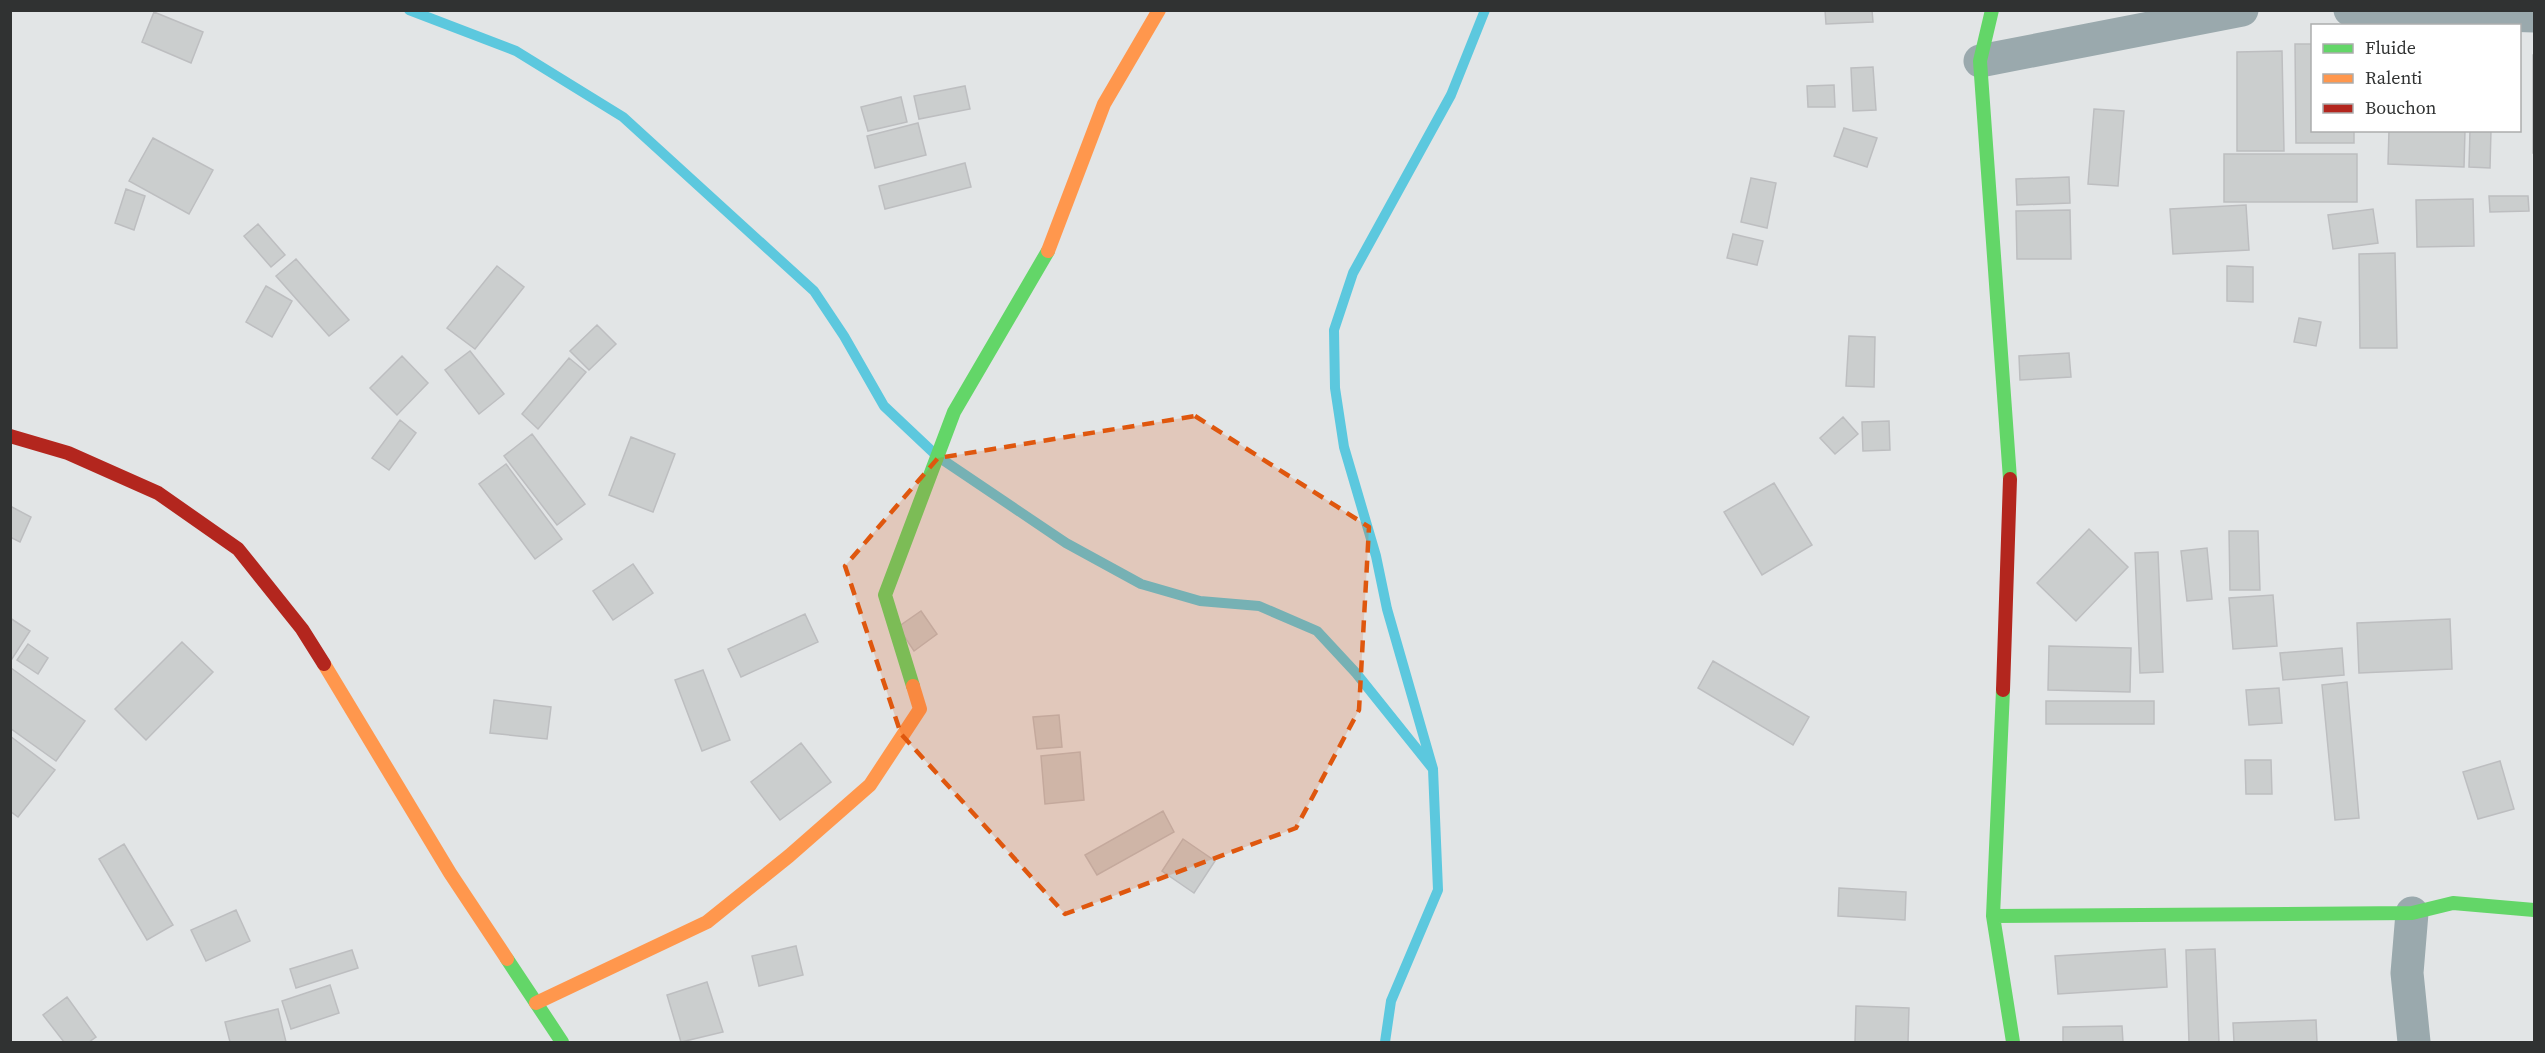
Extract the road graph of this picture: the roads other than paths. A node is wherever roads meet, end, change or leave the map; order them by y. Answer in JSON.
{"nodes":[{"id":1,"x":1159,"y":10,"type":"edge"},
{"id":2,"x":1992,"y":10,"type":"edge"},
{"id":3,"x":2242,"y":10,"type":"edge"},
{"id":4,"x":2350,"y":10,"type":"edge"},
{"id":5,"x":2535,"y":16,"type":"edge"},
{"id":6,"x":1980,"y":61,"type":"junction"},
{"id":7,"x":10,"y":436,"type":"edge"},
{"id":8,"x":2535,"y":910,"type":"edge"},
{"id":9,"x":2412,"y":913,"type":"junction"},
{"id":10,"x":1993,"y":916,"type":"junction"},
{"id":11,"x":536,"y":1003,"type":"junction"},
{"id":12,"x":562,"y":1042,"type":"edge"},
{"id":13,"x":2013,"y":1042,"type":"edge"},
{"id":14,"x":2414,"y":1042,"type":"edge"}],
"edges":[{"from":1,"to":11,"type":"street"},
{"from":2,"to":6,"type":"street"},
{"from":3,"to":6,"type":"street"},
{"from":4,"to":5,"type":"street"},
{"from":6,"to":10,"type":"street"},
{"from":7,"to":11,"type":"street"},
{"from":8,"to":9,"type":"street"},
{"from":9,"to":10,"type":"street"},
{"from":9,"to":14,"type":"street"},
{"from":10,"to":13,"type":"street"},
{"from":11,"to":12,"type":"street"}]}
